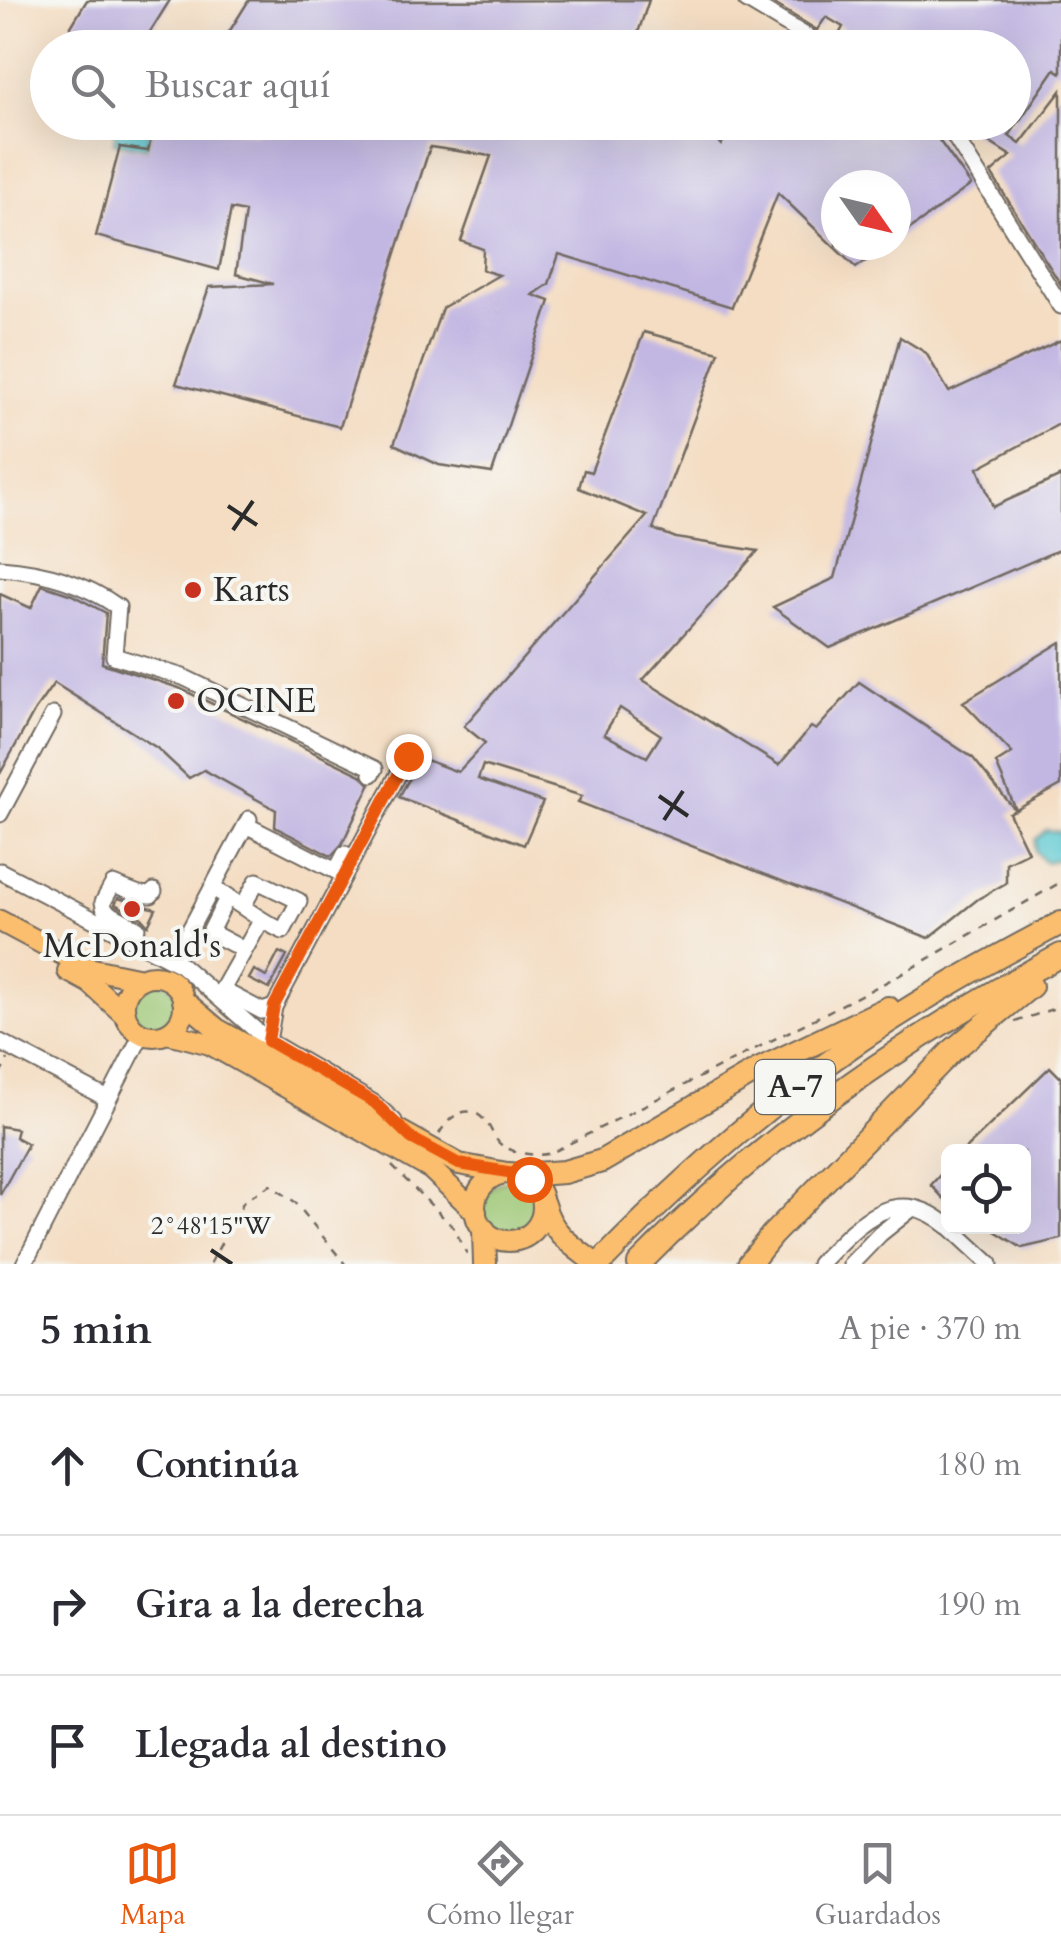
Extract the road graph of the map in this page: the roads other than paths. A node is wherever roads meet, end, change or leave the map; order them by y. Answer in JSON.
{"nodes":[{"id":1,"x":746,"y":0,"type":"edge"},
{"id":2,"x":796,"y":30,"type":"edge"},
{"id":3,"x":957,"y":140,"type":"edge"},
{"id":4,"x":1061,"y":306,"type":"edge"},
{"id":5,"x":0,"y":568,"type":"edge"},
{"id":6,"x":53,"y":714,"type":"dead end"},
{"id":7,"x":280,"y":724,"type":"junction"},
{"id":8,"x":408,"y":756,"type":"dead end"},
{"id":9,"x":372,"y":774,"type":"dead end"},
{"id":10,"x":0,"y":814,"type":"edge"},
{"id":11,"x":0,"y":871,"type":"edge"},
{"id":12,"x":212,"y":888,"type":"junction"},
{"id":13,"x":154,"y":890,"type":"dead end"},
{"id":14,"x":228,"y":896,"type":"junction"},
{"id":15,"x":244,"y":904,"type":"junction"},
{"id":16,"x":0,"y":921,"type":"edge"},
{"id":17,"x":261,"y":921,"type":"junction"},
{"id":18,"x":1061,"y":923,"type":"edge"},
{"id":19,"x":0,"y":935,"type":"edge"},
{"id":20,"x":130,"y":940,"type":"junction"},
{"id":21,"x":1018,"y":946,"type":"junction"},
{"id":22,"x":244,"y":950,"type":"junction"},
{"id":23,"x":1061,"y":956,"type":"edge"},
{"id":24,"x":173,"y":961,"type":"junction"},
{"id":25,"x":1061,"y":966,"type":"edge"},
{"id":26,"x":140,"y":979,"type":"junction"},
{"id":27,"x":220,"y":994,"type":"junction"},
{"id":28,"x":184,"y":1000,"type":"junction"},
{"id":29,"x":274,"y":1006,"type":"junction"},
{"id":30,"x":125,"y":1015,"type":"junction"},
{"id":31,"x":168,"y":1033,"type":"junction"},
{"id":32,"x":142,"y":1034,"type":"junction"},
{"id":33,"x":268,"y":1041,"type":"junction"},
{"id":34,"x":7,"y":1046,"type":"edge"},
{"id":35,"x":108,"y":1099,"type":"junction"},
{"id":36,"x":411,"y":1138,"type":"junction"},
{"id":37,"x":514,"y":1174,"type":"junction"},
{"id":38,"x":543,"y":1202,"type":"junction"},
{"id":39,"x":913,"y":1208,"type":"junction"},
{"id":40,"x":941,"y":1220,"type":"edge"},
{"id":41,"x":480,"y":1221,"type":"junction"},
{"id":42,"x":958,"y":1234,"type":"edge"},
{"id":43,"x":528,"y":1236,"type":"junction"},
{"id":44,"x":561,"y":1237,"type":"junction"},
{"id":45,"x":24,"y":1264,"type":"edge"},
{"id":46,"x":484,"y":1264,"type":"edge"},
{"id":47,"x":598,"y":1264,"type":"edge"},
{"id":48,"x":639,"y":1264,"type":"edge"},
{"id":49,"x":750,"y":1264,"type":"edge"},
{"id":50,"x":818,"y":1264,"type":"edge"},
{"id":51,"x":851,"y":1264,"type":"edge"},
{"id":52,"x":990,"y":1264,"type":"edge"}],
"edges":[{"from":1,"to":2,"type":"street"},
{"from":3,"to":4,"type":"street"},
{"from":5,"to":7,"type":"street"},
{"from":6,"to":10,"type":"street"},
{"from":7,"to":9,"type":"street"},
{"from":7,"to":12,"type":"street"},
{"from":8,"to":29,"type":"street"},
{"from":11,"to":20,"type":"street"},
{"from":12,"to":14,"type":"street"},
{"from":12,"to":24,"type":"street"},
{"from":13,"to":20,"type":"street"},
{"from":14,"to":15,"type":"street"},
{"from":14,"to":22,"type":"street"},
{"from":15,"to":17,"type":"street"},
{"from":15,"to":17,"type":"street"},
{"from":16,"to":26,"type":"main road"},
{"from":17,"to":22,"type":"street"},
{"from":18,"to":21,"type":"highway","number":"A-7"},
{"from":19,"to":30,"type":"main road"},
{"from":20,"to":24,"type":"street"},
{"from":21,"to":37,"type":"highway"},
{"from":21,"to":47,"type":"highway","number":"A-7"},
{"from":22,"to":27,"type":"street"},
{"from":23,"to":48,"type":"highway","number":"A-7"},
{"from":24,"to":27,"type":"street"},
{"from":25,"to":49,"type":"highway"},
{"from":26,"to":28,"type":"main road"},
{"from":26,"to":30,"type":"main road"},
{"from":27,"to":29,"type":"street"},
{"from":27,"to":33,"type":"street"},
{"from":28,"to":31,"type":"main road"},
{"from":28,"to":36,"type":"main road"},
{"from":29,"to":33,"type":"street"},
{"from":30,"to":32,"type":"main road"},
{"from":31,"to":32,"type":"main road"},
{"from":31,"to":41,"type":"main road"},
{"from":32,"to":35,"type":"street"},
{"from":33,"to":36,"type":"street"},
{"from":34,"to":35,"type":"street"},
{"from":35,"to":45,"type":"street"},
{"from":36,"to":37,"type":"main road"},
{"from":37,"to":38,"type":"main road"},
{"from":37,"to":41,"type":"main road"},
{"from":38,"to":43,"type":"main road"},
{"from":38,"to":44,"type":"main road"},
{"from":39,"to":40,"type":"street"},
{"from":39,"to":50,"type":"street"},
{"from":39,"to":51,"type":"street"},
{"from":41,"to":43,"type":"main road"},
{"from":41,"to":46,"type":"highway"},
{"from":42,"to":52,"type":"street"},
{"from":43,"to":44,"type":"main road"},
{"from":44,"to":47,"type":"main road"}]}
